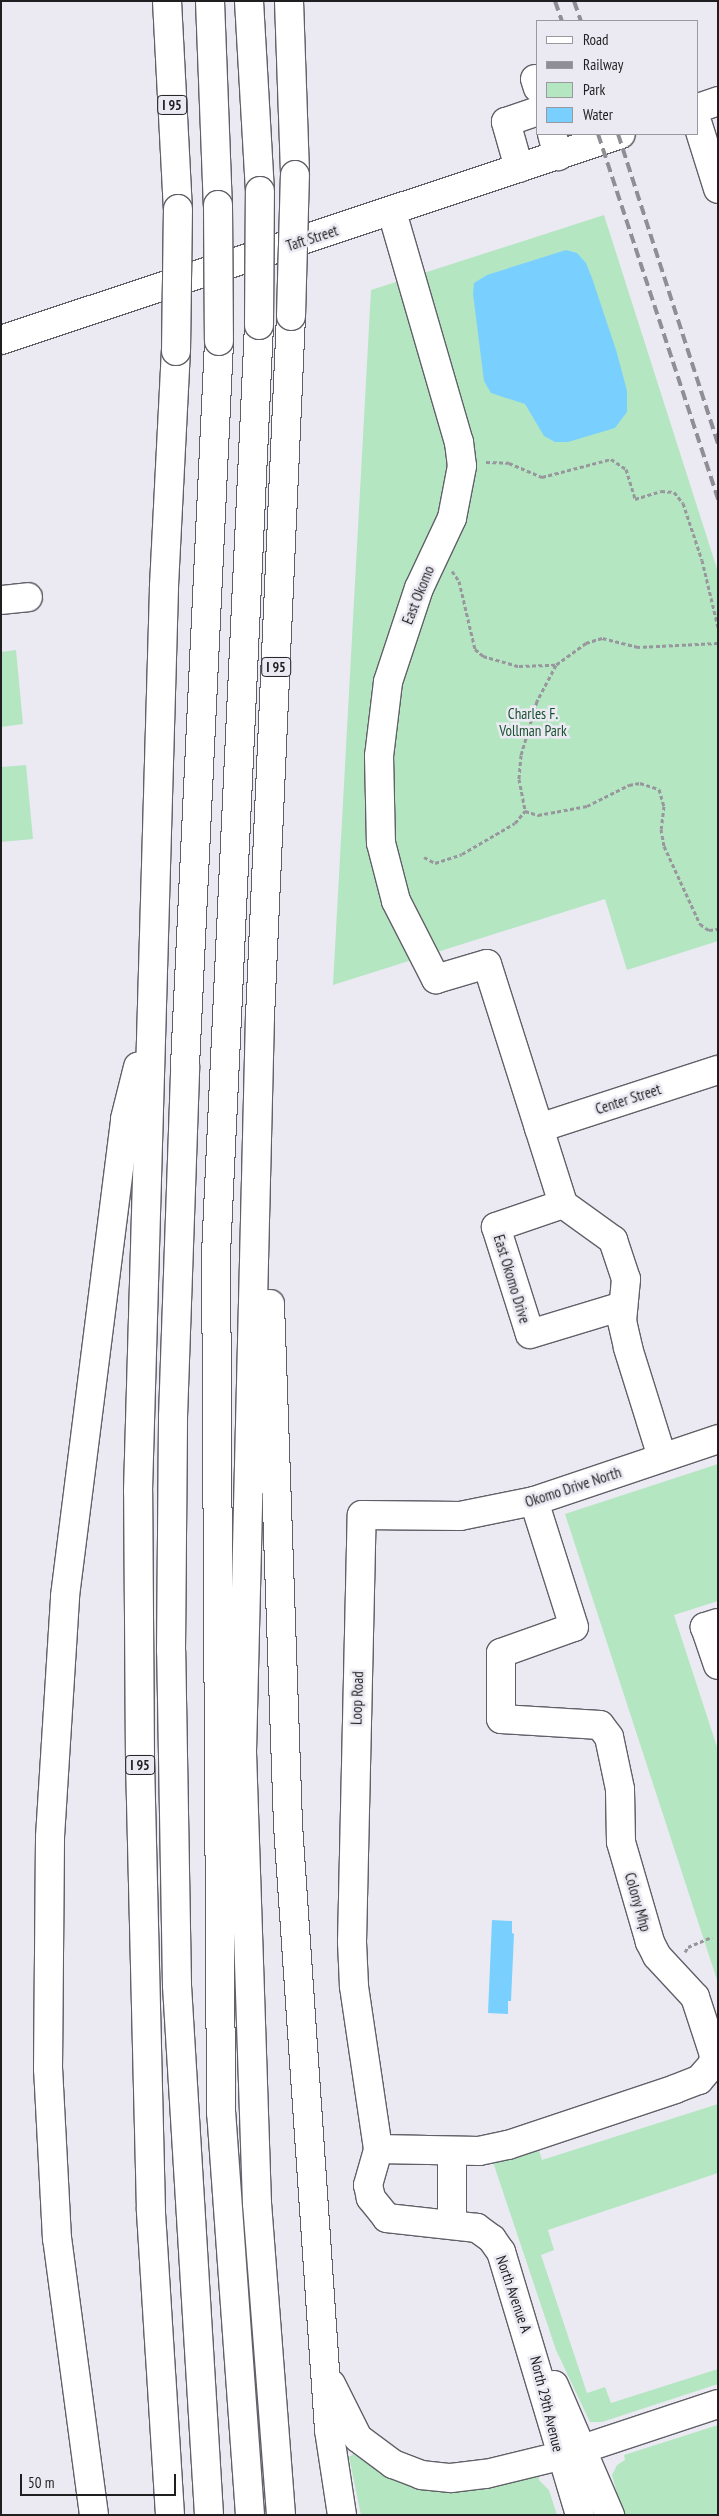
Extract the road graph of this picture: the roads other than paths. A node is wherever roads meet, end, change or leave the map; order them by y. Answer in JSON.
{"nodes":[{"id":1,"x":167,"y":1,"type":"edge"},
{"id":2,"x":210,"y":1,"type":"edge"},
{"id":3,"x":249,"y":1,"type":"edge"},
{"id":4,"x":289,"y":1,"type":"edge"},
{"id":5,"x":718,"y":101,"type":"edge"},
{"id":6,"x":699,"y":108,"type":"edge"},
{"id":7,"x":536,"y":112,"type":"edge"},
{"id":8,"x":699,"y":128,"type":"edge"},
{"id":9,"x":615,"y":135,"type":"edge"},
{"id":10,"x":555,"y":145,"type":"edge"},
{"id":11,"x":519,"y":168,"type":"junction"},
{"id":12,"x":718,"y":189,"type":"edge"},
{"id":13,"x":392,"y":212,"type":"junction"},
{"id":14,"x":1,"y":340,"type":"edge"},
{"id":15,"x":28,"y":597,"type":"dead end"},
{"id":16,"x":1,"y":600,"type":"edge"},
{"id":17,"x":151,"y":1014,"type":"junction"},
{"id":18,"x":260,"y":1017,"type":"junction"},
{"id":19,"x":718,"y":1070,"type":"edge"},
{"id":20,"x":539,"y":1128,"type":"junction"},
{"id":21,"x":563,"y":1204,"type":"junction"},
{"id":22,"x":623,"y":1306,"type":"junction"},
{"id":23,"x":718,"y":1439,"type":"edge"},
{"id":24,"x":662,"y":1456,"type":"junction"},
{"id":25,"x":534,"y":1502,"type":"junction"},
{"id":26,"x":362,"y":1515,"type":"joint"},
{"id":27,"x":718,"y":1623,"type":"edge"},
{"id":28,"x":718,"y":1664,"type":"edge"},
{"id":29,"x":378,"y":2149,"type":"junction"},
{"id":30,"x":444,"y":2151,"type":"junction"},
{"id":31,"x":445,"y":2222,"type":"junction"},
{"id":32,"x":533,"y":2350,"type":"joint"},
{"id":33,"x":328,"y":2378,"type":"junction"},
{"id":34,"x":718,"y":2404,"type":"edge"},
{"id":35,"x":572,"y":2452,"type":"junction"},
{"id":36,"x":94,"y":2515,"type":"edge"},
{"id":37,"x":170,"y":2515,"type":"edge"},
{"id":38,"x":209,"y":2515,"type":"edge"},
{"id":39,"x":250,"y":2515,"type":"edge"},
{"id":40,"x":282,"y":2515,"type":"edge"},
{"id":41,"x":342,"y":2515,"type":"edge"},
{"id":42,"x":580,"y":2515,"type":"edge"},
{"id":43,"x":610,"y":2515,"type":"edge"}],
"edges":[{"from":1,"to":17,"type":"main road","number":"I 95","bridge":true},
{"from":2,"to":38,"type":"main road","bridge":true},
{"from":3,"to":39,"type":"main road","bridge":true},
{"from":4,"to":18,"type":"main road","number":"I 95","bridge":true},
{"from":5,"to":6,"type":"main road"},
{"from":7,"to":11,"type":"main road"},
{"from":8,"to":12,"type":"main road"},
{"from":9,"to":10,"type":"main road","name":"Taft Street"},
{"from":10,"to":11,"type":"main road","name":"Taft Street"},
{"from":11,"to":13,"type":"main road","name":"Taft Street"},
{"from":13,"to":14,"type":"main road","name":"Taft Street"},
{"from":13,"to":20,"type":"main road","name":"East Okomo"},
{"from":15,"to":16,"type":"main road"},
{"from":17,"to":36,"type":"main road"},
{"from":17,"to":37,"type":"main road","number":"I 95"},
{"from":18,"to":33,"type":"main road"},
{"from":18,"to":40,"type":"main road","number":"I 95"},
{"from":19,"to":20,"type":"main road","name":"Center Street"},
{"from":20,"to":21,"type":"main road"},
{"from":21,"to":22,"type":"main road"},
{"from":21,"to":22,"type":"main road","name":"East Okomo Drive"},
{"from":22,"to":24,"type":"main road"},
{"from":23,"to":24,"type":"main road","name":"Okomo Drive North"},
{"from":24,"to":25,"type":"main road","name":"Okomo Drive North"},
{"from":25,"to":26,"type":"main road","name":"Okomo Drive North"},
{"from":25,"to":30,"type":"main road","name":"Colony Mhp"},
{"from":26,"to":29,"type":"main road","name":"Loop Road"},
{"from":27,"to":28,"type":"main road"},
{"from":29,"to":30,"type":"main road"},
{"from":29,"to":31,"type":"main road","name":"North Avenue A"},
{"from":30,"to":31,"type":"main road"},
{"from":31,"to":32,"type":"main road","name":"North Avenue A"},
{"from":32,"to":35,"type":"main road","name":"North 29th Avenue"},
{"from":33,"to":35,"type":"main road"},
{"from":33,"to":41,"type":"main road"},
{"from":34,"to":35,"type":"main road"},
{"from":35,"to":42,"type":"main road","name":"North 29th Avenue"},
{"from":35,"to":43,"type":"main road","name":"North 29th Avenue"}]}
